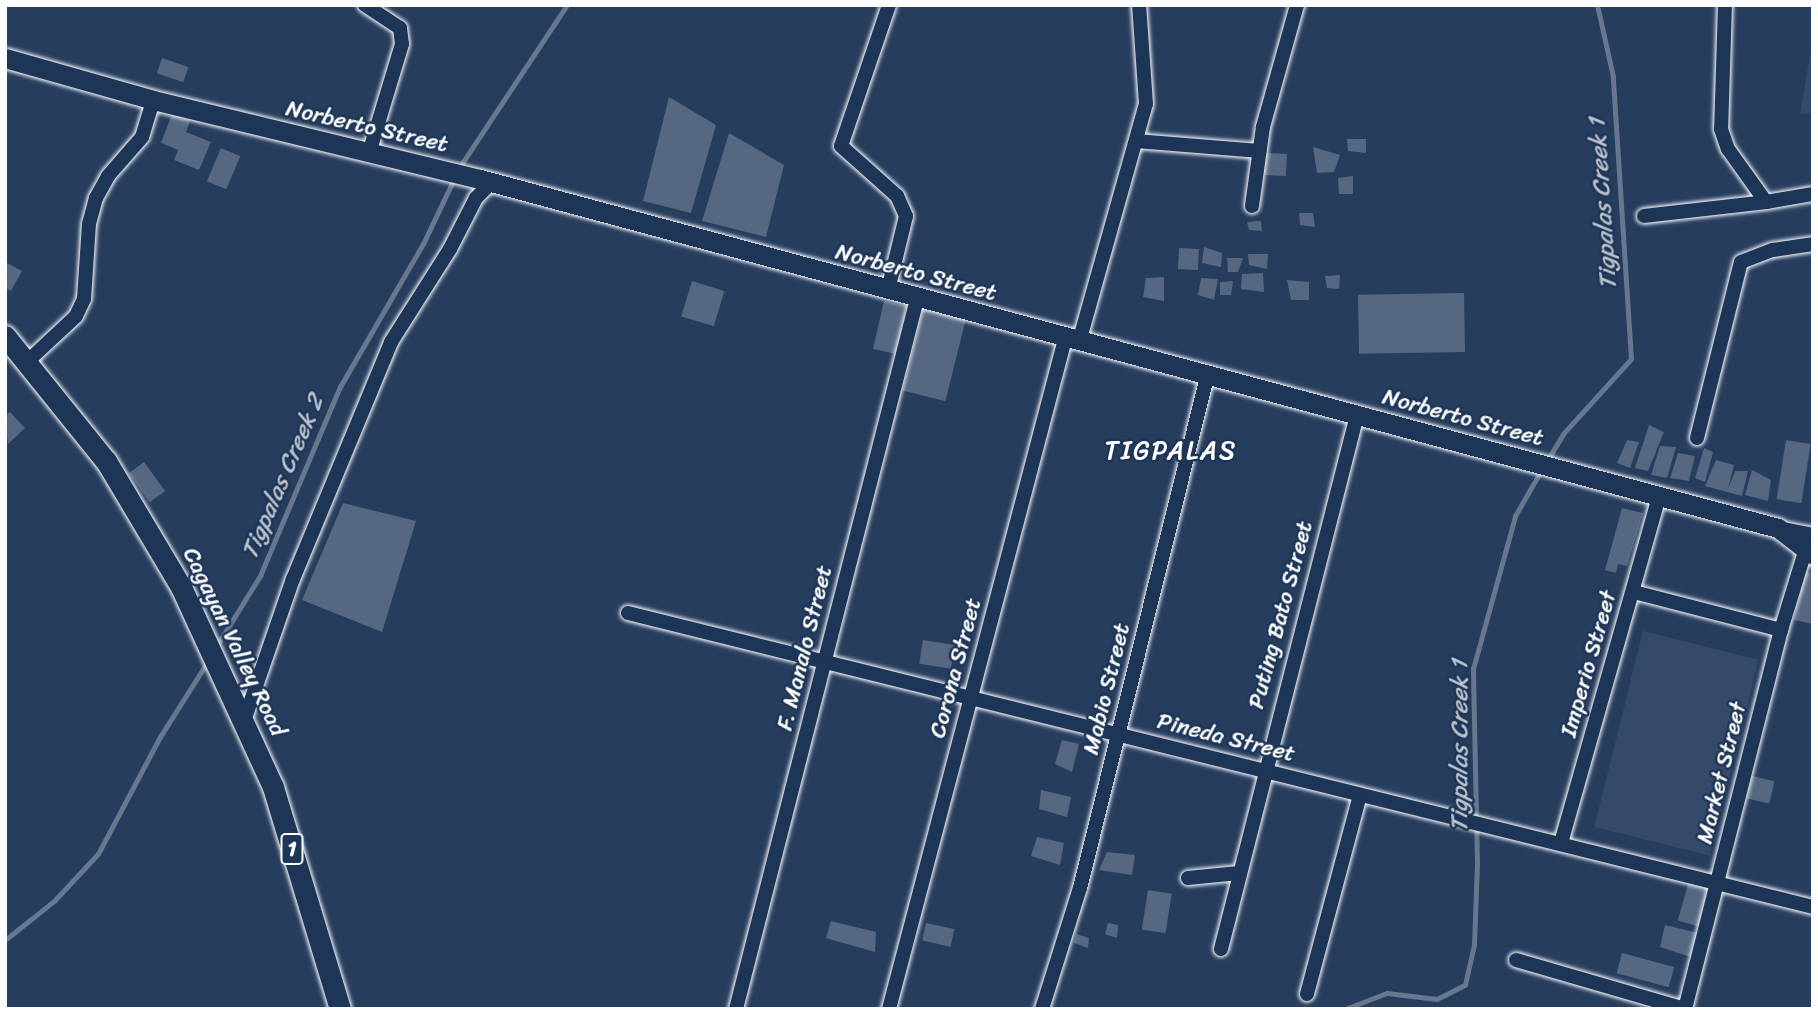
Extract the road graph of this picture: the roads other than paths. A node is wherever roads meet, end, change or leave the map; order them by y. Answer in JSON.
{"nodes":[{"id":1,"x":365,"y":5,"type":"edge"},
{"id":2,"x":889,"y":5,"type":"edge"},
{"id":3,"x":1139,"y":5,"type":"edge"},
{"id":4,"x":1297,"y":5,"type":"edge"},
{"id":5,"x":1725,"y":5,"type":"edge"},
{"id":6,"x":5,"y":58,"type":"edge"},
{"id":7,"x":153,"y":100,"type":"junction"},
{"id":8,"x":1136,"y":141,"type":"junction"},
{"id":9,"x":1260,"y":151,"type":"junction"},
{"id":10,"x":369,"y":153,"type":"junction"},
{"id":11,"x":485,"y":181,"type":"junction"},
{"id":12,"x":1813,"y":194,"type":"edge"},
{"id":13,"x":1766,"y":202,"type":"junction"},
{"id":14,"x":1252,"y":206,"type":"dead end"},
{"id":15,"x":1644,"y":216,"type":"dead end"},
{"id":16,"x":1813,"y":244,"type":"edge"},
{"id":17,"x":888,"y":290,"type":"junction"},
{"id":18,"x":917,"y":299,"type":"junction"},
{"id":19,"x":5,"y":335,"type":"edge"},
{"id":20,"x":1072,"y":341,"type":"junction"},
{"id":21,"x":29,"y":360,"type":"junction"},
{"id":22,"x":1207,"y":377,"type":"junction"},
{"id":23,"x":1357,"y":415,"type":"junction"},
{"id":24,"x":1698,"y":438,"type":"dead end"},
{"id":25,"x":1660,"y":497,"type":"junction"},
{"id":26,"x":1810,"y":546,"type":"edge"},
{"id":27,"x":1634,"y":592,"type":"junction"},
{"id":28,"x":628,"y":613,"type":"dead end"},
{"id":29,"x":1781,"y":630,"type":"junction"},
{"id":30,"x":824,"y":662,"type":"junction"},
{"id":31,"x":972,"y":699,"type":"junction"},
{"id":32,"x":244,"y":721,"type":"junction"},
{"id":33,"x":1119,"y":734,"type":"junction"},
{"id":34,"x":1263,"y":771,"type":"junction"},
{"id":35,"x":1360,"y":795,"type":"junction"},
{"id":36,"x":1561,"y":843,"type":"junction"},
{"id":37,"x":1239,"y":873,"type":"junction"},
{"id":38,"x":1188,"y":878,"type":"dead end"},
{"id":39,"x":1719,"y":881,"type":"junction"},
{"id":40,"x":1813,"y":907,"type":"edge"},
{"id":41,"x":1221,"y":949,"type":"dead end"},
{"id":42,"x":1516,"y":960,"type":"dead end"},
{"id":43,"x":1307,"y":994,"type":"dead end"},
{"id":44,"x":340,"y":1009,"type":"edge"},
{"id":45,"x":736,"y":1009,"type":"edge"},
{"id":46,"x":889,"y":1009,"type":"edge"},
{"id":47,"x":1042,"y":1009,"type":"edge"},
{"id":48,"x":1685,"y":1009,"type":"edge"}],
"edges":[{"from":1,"to":10,"type":"street"},
{"from":2,"to":17,"type":"street"},
{"from":3,"to":8,"type":"street","name":"Corona Street"},
{"from":4,"to":9,"type":"street"},
{"from":5,"to":13,"type":"street"},
{"from":6,"to":7,"type":"main road","name":"Norberto Street"},
{"from":7,"to":10,"type":"main road","name":"Norberto Street"},
{"from":7,"to":21,"type":"street"},
{"from":8,"to":9,"type":"street"},
{"from":8,"to":20,"type":"street","name":"Corona Street"},
{"from":9,"to":14,"type":"street"},
{"from":10,"to":11,"type":"main road","name":"Norberto Street"},
{"from":11,"to":17,"type":"main road","name":"Norberto Street"},
{"from":11,"to":32,"type":"street"},
{"from":12,"to":13,"type":"street"},
{"from":13,"to":15,"type":"street"},
{"from":16,"to":24,"type":"street"},
{"from":17,"to":18,"type":"main road","name":"Norberto Street"},
{"from":18,"to":20,"type":"main road","name":"Norberto Street"},
{"from":18,"to":30,"type":"street","name":"F. Manalo Street"},
{"from":19,"to":21,"type":"highway","name":"Cagayan Valley Road","number":"1"},
{"from":20,"to":22,"type":"main road","name":"Norberto Street"},
{"from":20,"to":31,"type":"street","name":"Corona Street"},
{"from":21,"to":32,"type":"highway","name":"Cagayan Valley Road","number":"1"},
{"from":22,"to":23,"type":"main road","name":"Norberto Street"},
{"from":22,"to":33,"type":"street","name":"Mabio Street"},
{"from":23,"to":25,"type":"main road","name":"Norberto Street"},
{"from":23,"to":34,"type":"street","name":"Puting Bato Street"},
{"from":25,"to":26,"type":"main road","name":"Norberto Street"},
{"from":25,"to":27,"type":"street","name":"Imperio Street"},
{"from":26,"to":29,"type":"street","name":"Market Street"},
{"from":27,"to":29,"type":"street"},
{"from":27,"to":36,"type":"street","name":"Imperio Street"},
{"from":28,"to":30,"type":"street","name":"Pineda Street"},
{"from":29,"to":39,"type":"street","name":"Market Street"},
{"from":30,"to":31,"type":"street","name":"Pineda Street"},
{"from":30,"to":45,"type":"street","name":"F. Manalo Street"},
{"from":31,"to":33,"type":"street","name":"Pineda Street"},
{"from":31,"to":46,"type":"street","name":"Corona Street"},
{"from":32,"to":44,"type":"highway","name":"Cagayan Valley Road","number":"1"},
{"from":33,"to":34,"type":"street","name":"Pineda Street"},
{"from":33,"to":47,"type":"street","name":"Mabio Street"},
{"from":34,"to":35,"type":"street","name":"Pineda Street"},
{"from":34,"to":37,"type":"street","name":"Puting Bato Street"},
{"from":35,"to":36,"type":"street","name":"Pineda Street"},
{"from":35,"to":43,"type":"street"},
{"from":36,"to":39,"type":"street","name":"Pineda Street"},
{"from":37,"to":38,"type":"street"},
{"from":37,"to":41,"type":"street","name":"Puting Bato Street"},
{"from":39,"to":40,"type":"street","name":"Pineda Street"},
{"from":39,"to":48,"type":"street","name":"Market Street"},
{"from":42,"to":48,"type":"street"}]}
